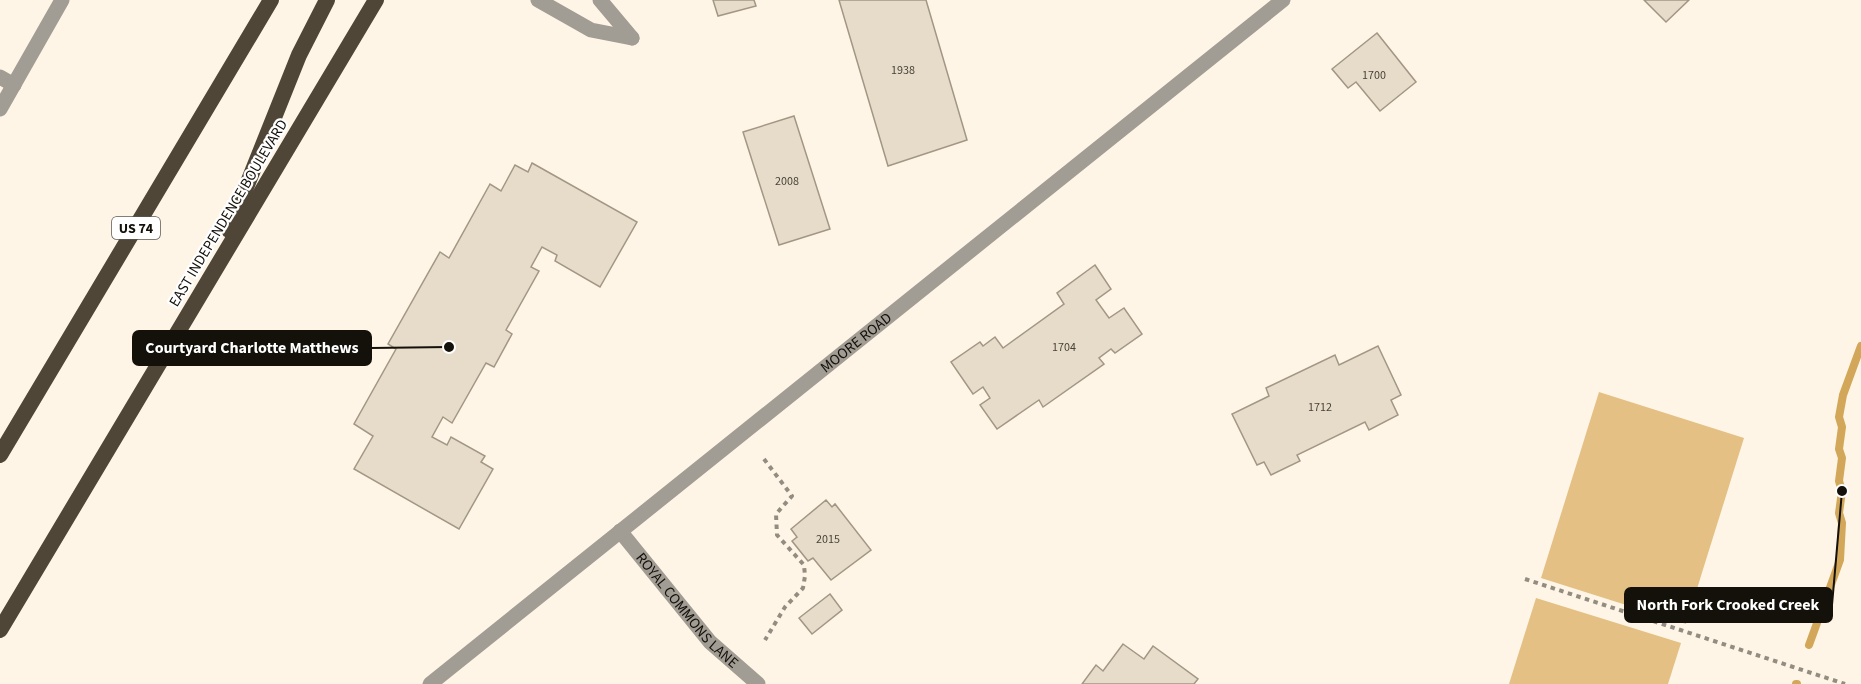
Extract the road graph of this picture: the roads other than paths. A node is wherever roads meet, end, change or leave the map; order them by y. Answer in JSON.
{"nodes":[{"id":1,"x":62,"y":0,"type":"edge"},
{"id":2,"x":271,"y":0,"type":"edge"},
{"id":3,"x":327,"y":0,"type":"edge"},
{"id":4,"x":376,"y":0,"type":"edge"},
{"id":5,"x":538,"y":0,"type":"edge"},
{"id":6,"x":600,"y":0,"type":"edge"},
{"id":7,"x":1283,"y":0,"type":"edge"},
{"id":8,"x":0,"y":77,"type":"edge"},
{"id":9,"x":14,"y":85,"type":"junction"},
{"id":10,"x":0,"y":109,"type":"edge"},
{"id":11,"x":210,"y":278,"type":"junction"},
{"id":12,"x":1,"y":452,"type":"edge"},
{"id":13,"x":620,"y":531,"type":"junction"},
{"id":14,"x":0,"y":630,"type":"edge"},
{"id":15,"x":430,"y":684,"type":"edge"},
{"id":16,"x":758,"y":684,"type":"edge"}],
"edges":[{"from":1,"to":9,"type":"street"},
{"from":2,"to":12,"type":"highway","number":"US 74"},
{"from":3,"to":11,"type":"highway"},
{"from":4,"to":11,"type":"highway","name":"EAST INDEPENDENCE BOULEVARD"},
{"from":5,"to":6,"type":"street"},
{"from":7,"to":13,"type":"street","name":"MOORE ROAD"},
{"from":8,"to":9,"type":"street"},
{"from":9,"to":10,"type":"street"},
{"from":11,"to":14,"type":"highway","name":"EAST INDEPENDENCE BOULEVARD"},
{"from":13,"to":15,"type":"street","name":"MOORE ROAD"},
{"from":13,"to":16,"type":"street","name":"ROYAL COMMONS LANE"}]}
